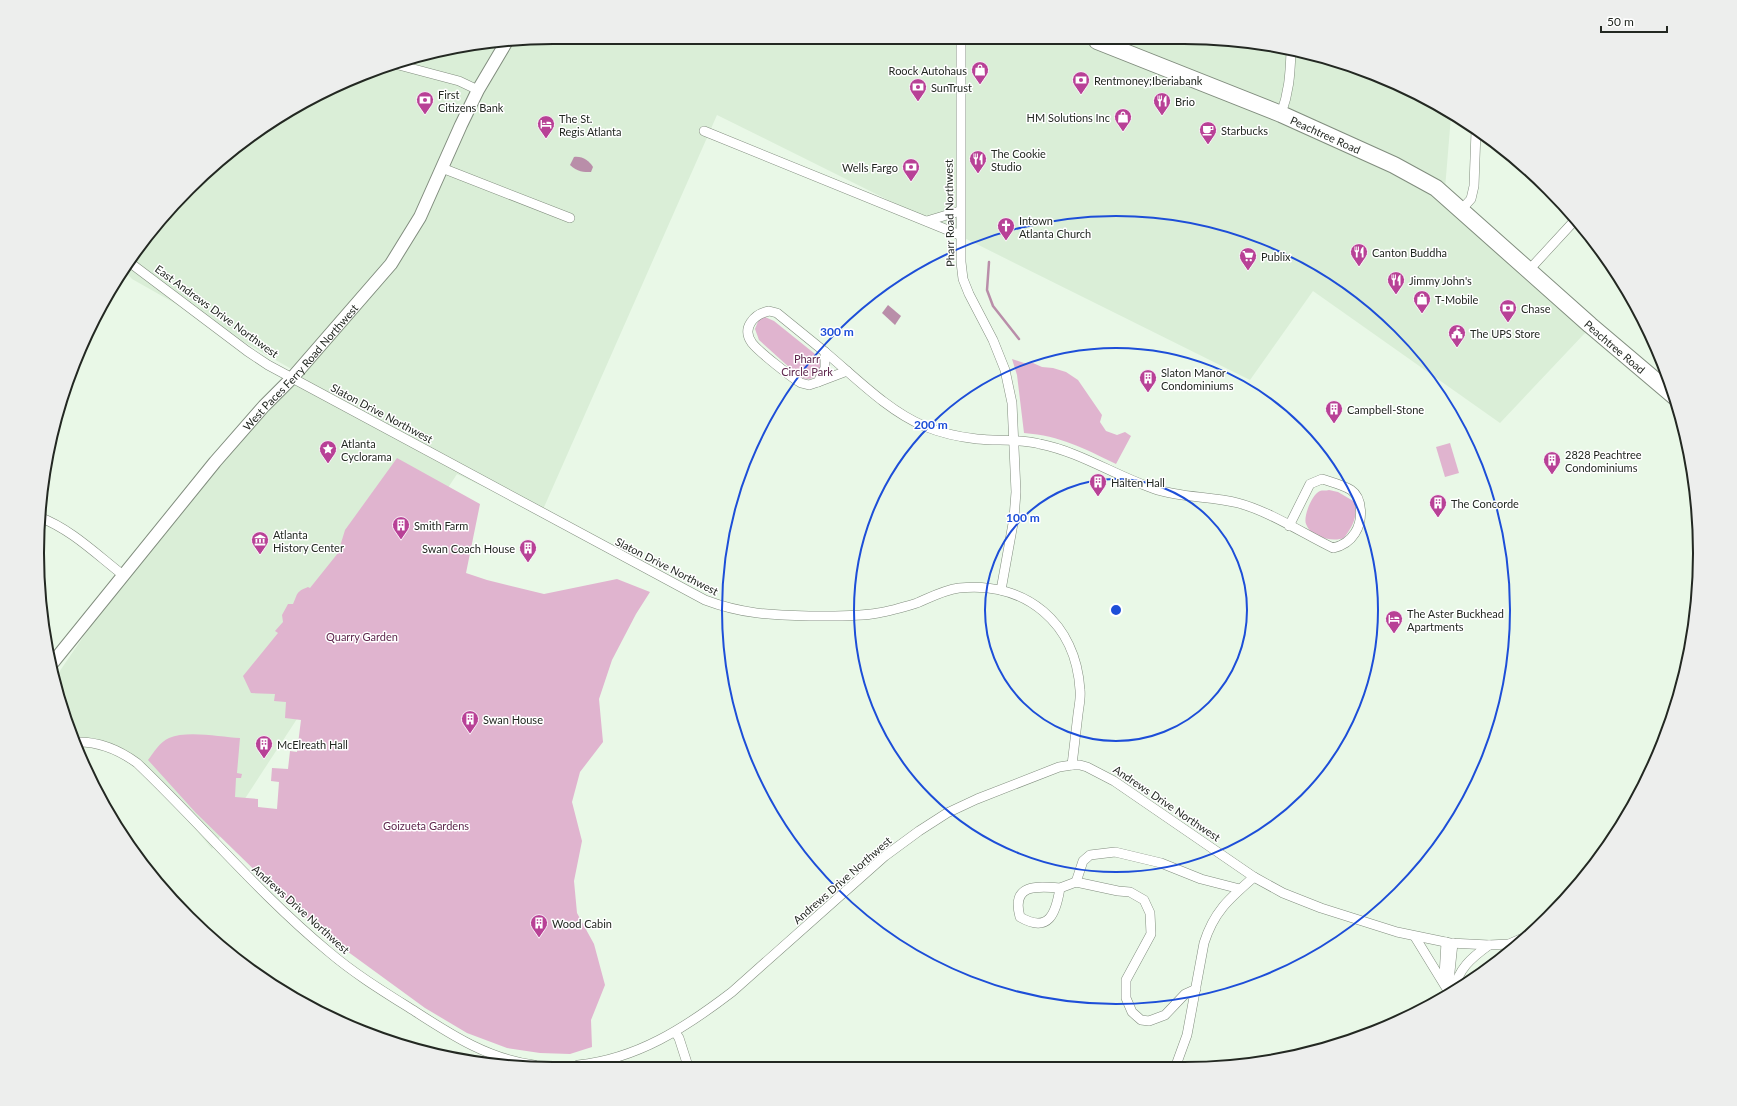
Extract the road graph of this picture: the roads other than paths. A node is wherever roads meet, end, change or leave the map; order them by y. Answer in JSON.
{"nodes":[{"id":1,"x":961,"y":44,"type":"edge"},
{"id":2,"x":1105,"y":44,"type":"edge"},
{"id":3,"x":504,"y":46,"type":"edge"},
{"id":4,"x":1291,"y":56,"type":"edge"},
{"id":5,"x":404,"y":66,"type":"edge"},
{"id":6,"x":478,"y":90,"type":"junction"},
{"id":7,"x":1281,"y":114,"type":"junction"},
{"id":8,"x":704,"y":131,"type":"dead end"},
{"id":9,"x":1476,"y":136,"type":"edge"},
{"id":10,"x":442,"y":168,"type":"junction"},
{"id":11,"x":1462,"y":210,"type":"junction"},
{"id":12,"x":960,"y":211,"type":"junction"},
{"id":13,"x":570,"y":218,"type":"dead end"},
{"id":14,"x":927,"y":221,"type":"junction"},
{"id":15,"x":1572,"y":223,"type":"edge"},
{"id":16,"x":960,"y":235,"type":"junction"},
{"id":17,"x":133,"y":265,"type":"edge"},
{"id":18,"x":1529,"y":270,"type":"junction"},
{"id":19,"x":825,"y":352,"type":"junction"},
{"id":20,"x":847,"y":371,"type":"junction"},
{"id":21,"x":292,"y":378,"type":"junction"},
{"id":22,"x":818,"y":382,"type":"junction"},
{"id":23,"x":1666,"y":391,"type":"edge"},
{"id":24,"x":1014,"y":441,"type":"junction"},
{"id":25,"x":45,"y":520,"type":"edge"},
{"id":26,"x":1289,"y":526,"type":"junction"},
{"id":27,"x":123,"y":575,"type":"junction"},
{"id":28,"x":1000,"y":590,"type":"junction"},
{"id":29,"x":56,"y":659,"type":"edge"},
{"id":30,"x":81,"y":742,"type":"edge"},
{"id":31,"x":1072,"y":765,"type":"junction"},
{"id":32,"x":1254,"y":877,"type":"junction"},
{"id":33,"x":1076,"y":882,"type":"junction"},
{"id":34,"x":1060,"y":888,"type":"junction"},
{"id":35,"x":1240,"y":888,"type":"junction"},
{"id":36,"x":1415,"y":937,"type":"junction"},
{"id":37,"x":1450,"y":942,"type":"junction"},
{"id":38,"x":1511,"y":943,"type":"edge"},
{"id":39,"x":1489,"y":945,"type":"junction"},
{"id":40,"x":1452,"y":985,"type":"edge"},
{"id":41,"x":1449,"y":987,"type":"edge"},
{"id":42,"x":1448,"y":988,"type":"edge"},
{"id":43,"x":1196,"y":989,"type":"junction"},
{"id":44,"x":675,"y":1032,"type":"junction"},
{"id":45,"x":494,"y":1059,"type":"edge"},
{"id":46,"x":597,"y":1062,"type":"edge"},
{"id":47,"x":687,"y":1062,"type":"edge"},
{"id":48,"x":1177,"y":1062,"type":"edge"}],
"edges":[{"from":1,"to":12,"type":"street","name":"Pharr Road Northwest"},
{"from":2,"to":7,"type":"highway","name":"Peachtree Road"},
{"from":3,"to":6,"type":"main road","name":"West Paces Ferry Road Northwest"},
{"from":4,"to":7,"type":"street"},
{"from":5,"to":6,"type":"street"},
{"from":6,"to":10,"type":"main road","name":"West Paces Ferry Road Northwest"},
{"from":7,"to":11,"type":"highway","name":"Peachtree Road"},
{"from":8,"to":14,"type":"street"},
{"from":9,"to":11,"type":"street"},
{"from":10,"to":13,"type":"street"},
{"from":10,"to":21,"type":"main road","name":"West Paces Ferry Road Northwest"},
{"from":11,"to":18,"type":"highway","name":"Peachtree Road"},
{"from":12,"to":14,"type":"street"},
{"from":12,"to":16,"type":"street","name":"Pharr Road Northwest"},
{"from":14,"to":16,"type":"street"},
{"from":15,"to":18,"type":"street"},
{"from":16,"to":24,"type":"street","name":"Pharr Road Northwest"},
{"from":17,"to":21,"type":"street","name":"East Andrews Drive Northwest"},
{"from":18,"to":23,"type":"highway","name":"Peachtree Road"},
{"from":19,"to":20,"type":"street"},
{"from":19,"to":22,"type":"street"},
{"from":19,"to":22,"type":"street"},
{"from":20,"to":22,"type":"street"},
{"from":20,"to":24,"type":"street"},
{"from":21,"to":27,"type":"main road","name":"West Paces Ferry Road Northwest"},
{"from":21,"to":28,"type":"street","name":"Slaton Drive Northwest"},
{"from":24,"to":26,"type":"street"},
{"from":24,"to":28,"type":"street","name":"Pharr Road Northwest"},
{"from":25,"to":27,"type":"street"},
{"from":26,"to":26,"type":"street"},
{"from":27,"to":29,"type":"main road","name":"West Paces Ferry Road Northwest"},
{"from":28,"to":31,"type":"street","name":"Slaton Drive Northwest"},
{"from":30,"to":45,"type":"street","name":"Andrews Drive Northwest"},
{"from":31,"to":32,"type":"street","name":"Andrews Drive Northwest"},
{"from":31,"to":44,"type":"street","name":"Andrews Drive Northwest"},
{"from":32,"to":35,"type":"street"},
{"from":32,"to":36,"type":"street","name":"Andrews Drive Northwest"},
{"from":33,"to":34,"type":"street"},
{"from":33,"to":35,"type":"street"},
{"from":33,"to":43,"type":"street"},
{"from":34,"to":34,"type":"street"},
{"from":35,"to":43,"type":"street"},
{"from":36,"to":37,"type":"street","name":"Andrews Drive Northwest"},
{"from":36,"to":42,"type":"street"},
{"from":37,"to":39,"type":"street","name":"Andrews Drive Northwest"},
{"from":37,"to":41,"type":"street"},
{"from":38,"to":39,"type":"street","name":"Andrews Drive Northwest"},
{"from":39,"to":40,"type":"street"},
{"from":43,"to":48,"type":"street"},
{"from":44,"to":46,"type":"street","name":"Andrews Drive Northwest"},
{"from":44,"to":47,"type":"street"}]}
